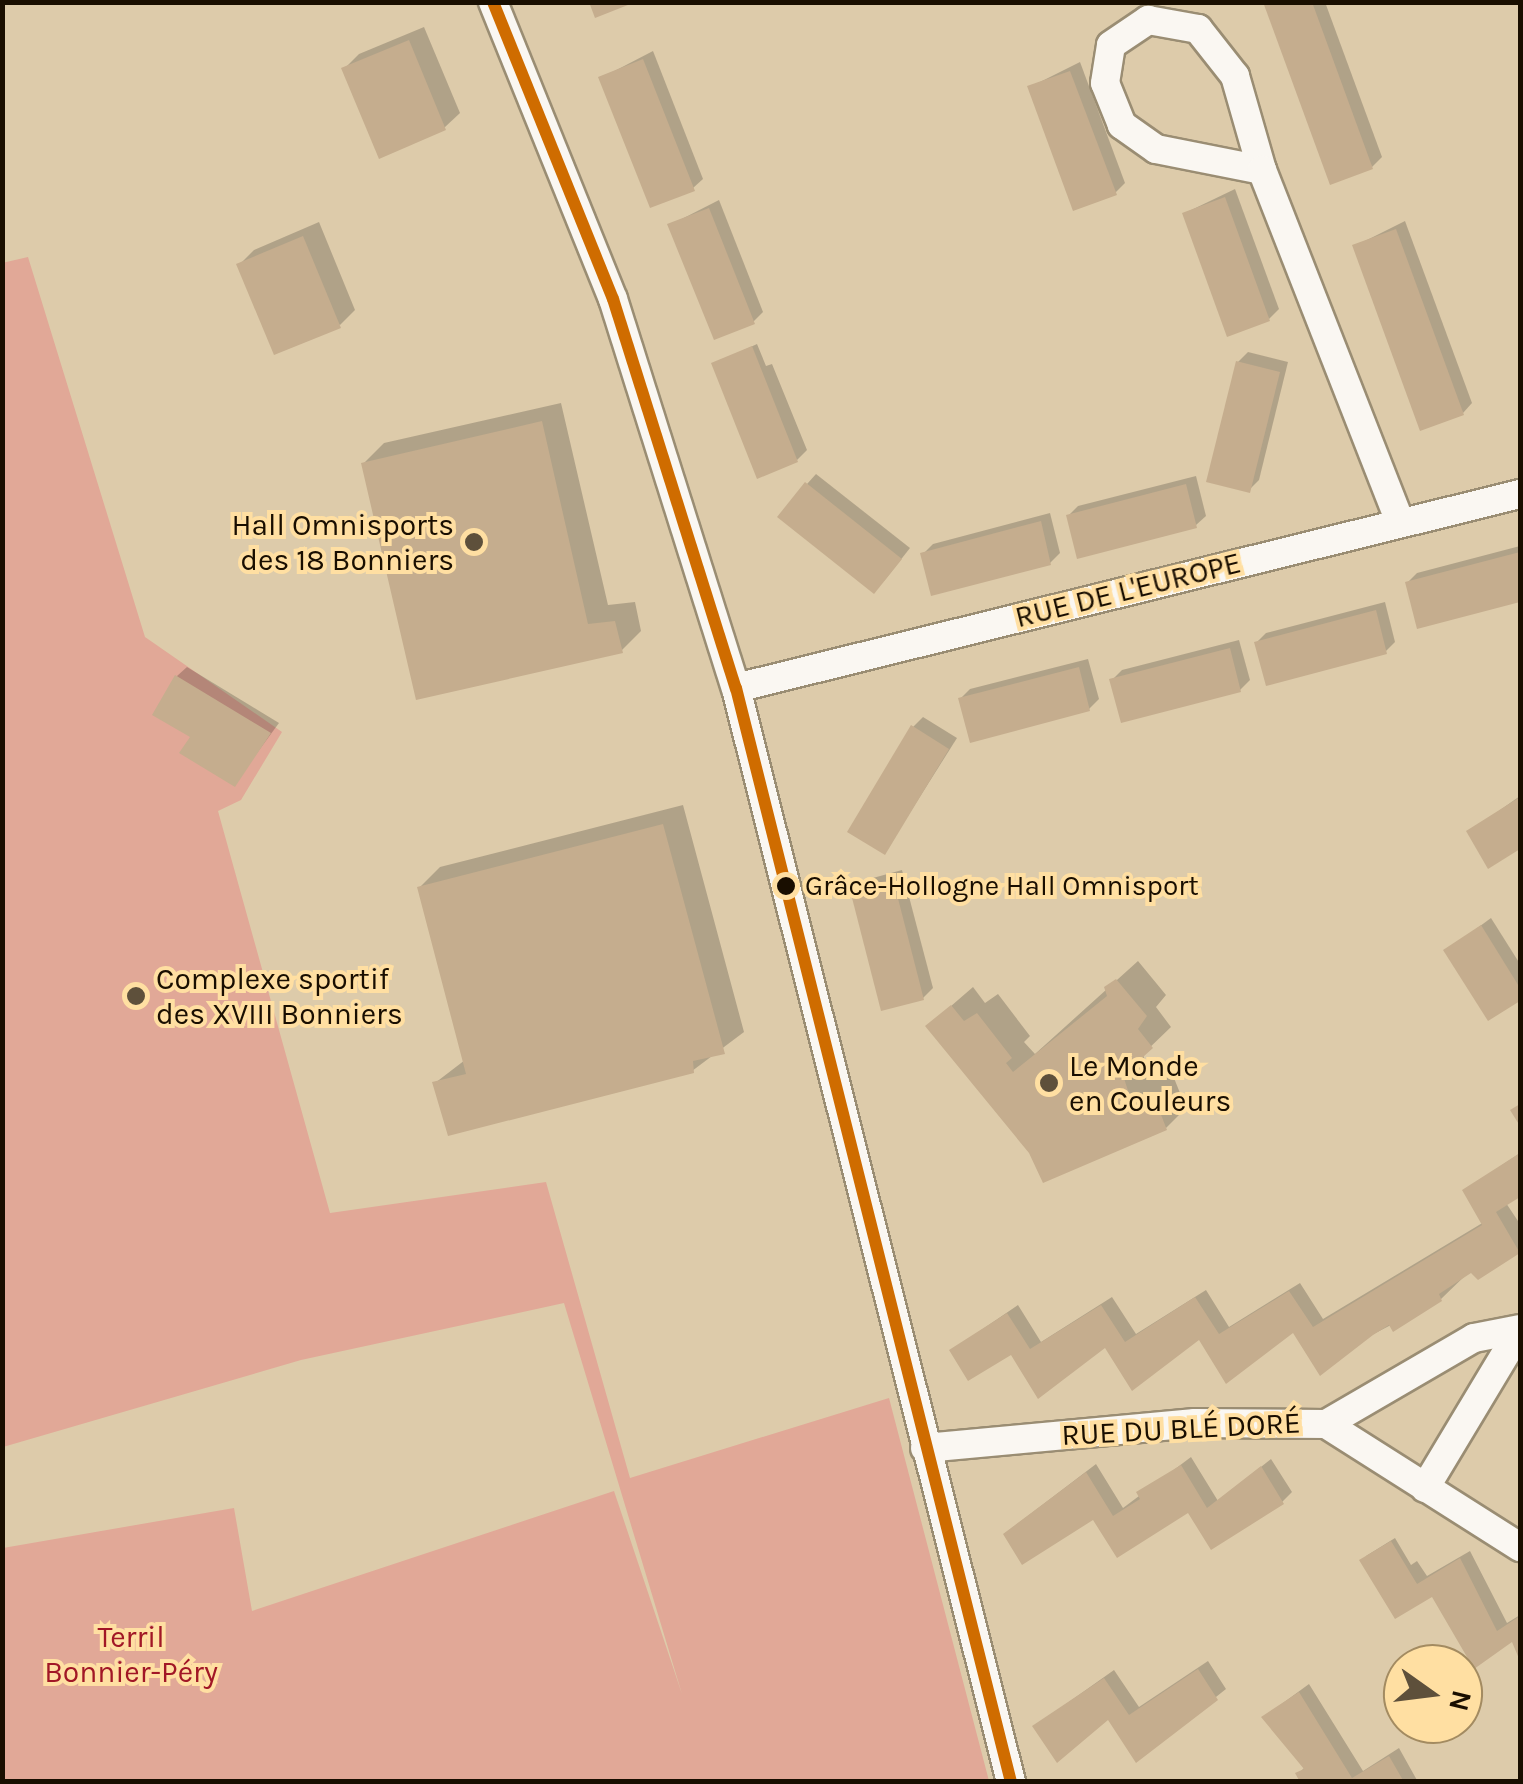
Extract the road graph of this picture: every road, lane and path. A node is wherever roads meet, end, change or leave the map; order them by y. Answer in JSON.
{"nodes":[{"id":1,"x":493,"y":2,"type":"edge"},
{"id":2,"x":1262,"y":170,"type":"junction"},
{"id":3,"x":1520,"y":494,"type":"edge"},
{"id":4,"x":1400,"y":522,"type":"junction"},
{"id":5,"x":736,"y":688,"type":"junction"},
{"id":6,"x":1520,"y":1330,"type":"edge"},
{"id":7,"x":1326,"y":1424,"type":"junction"},
{"id":8,"x":925,"y":1448,"type":"junction"},
{"id":9,"x":1425,"y":1488,"type":"junction"},
{"id":10,"x":1520,"y":1546,"type":"edge"},
{"id":11,"x":1012,"y":1782,"type":"edge"}],
"edges":[{"from":1,"to":5,"type":"street"},
{"from":2,"to":2,"type":"street"},
{"from":2,"to":4,"type":"street"},
{"from":3,"to":4,"type":"street","name":"RUE DE L'EUROPE"},
{"from":4,"to":5,"type":"street","name":"RUE DE L'EUROPE"},
{"from":5,"to":8,"type":"street"},
{"from":6,"to":7,"type":"street"},
{"from":6,"to":9,"type":"street"},
{"from":7,"to":8,"type":"street","name":"RUE DU BLÉ DORÉ"},
{"from":7,"to":9,"type":"street","name":"RUE DU BLÉ DORÉ"},
{"from":8,"to":11,"type":"street"},
{"from":9,"to":10,"type":"street","name":"RUE DU BLÉ DORÉ"}]}
